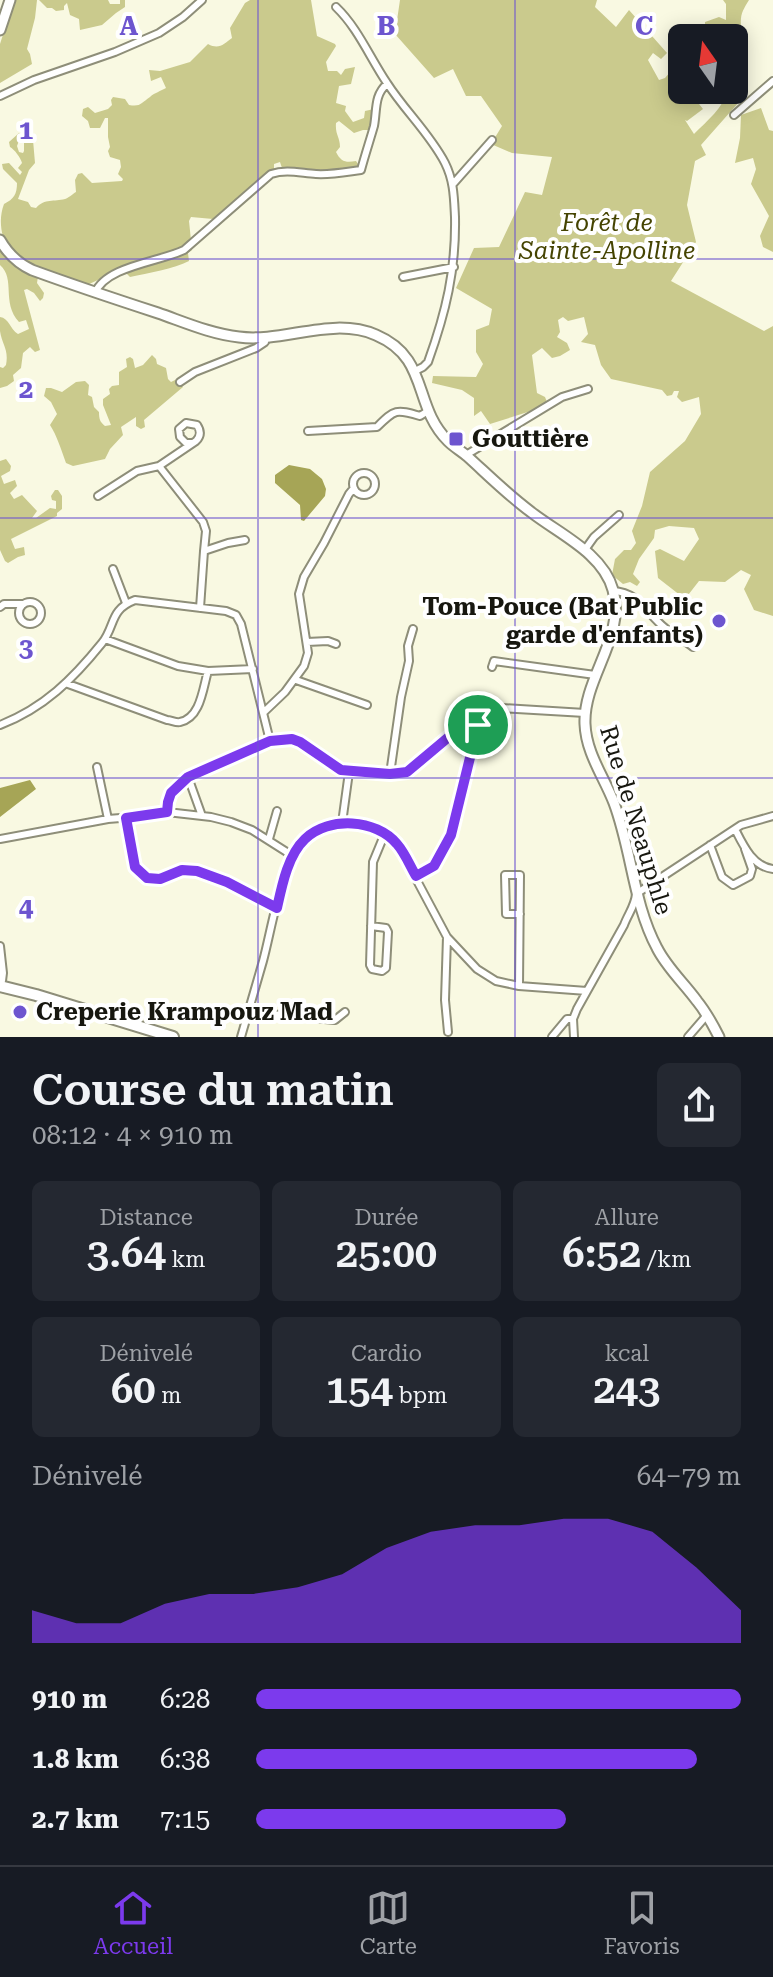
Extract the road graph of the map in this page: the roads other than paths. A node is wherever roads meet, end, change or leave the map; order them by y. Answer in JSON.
{"nodes":[{"id":1,"x":10,"y":0,"type":"edge"},
{"id":2,"x":202,"y":0,"type":"edge"},
{"id":3,"x":336,"y":7,"type":"dead end"},
{"id":4,"x":0,"y":30,"type":"edge"},
{"id":5,"x":773,"y":81,"type":"edge"},
{"id":6,"x":387,"y":84,"type":"junction"},
{"id":7,"x":0,"y":96,"type":"edge"},
{"id":8,"x":734,"y":115,"type":"dead end"},
{"id":9,"x":492,"y":140,"type":"dead end"},
{"id":10,"x":453,"y":184,"type":"junction"},
{"id":11,"x":0,"y":240,"type":"edge"},
{"id":12,"x":454,"y":267,"type":"junction"},
{"id":13,"x":403,"y":277,"type":"dead end"},
{"id":14,"x":95,"y":293,"type":"junction"},
{"id":15,"x":265,"y":339,"type":"junction"},
{"id":16,"x":415,"y":371,"type":"junction"},
{"id":17,"x":180,"y":382,"type":"dead end"},
{"id":18,"x":588,"y":389,"type":"dead end"},
{"id":19,"x":428,"y":411,"type":"junction"},
{"id":20,"x":308,"y":431,"type":"dead end"},
{"id":21,"x":193,"y":443,"type":"dead end"},
{"id":22,"x":466,"y":455,"type":"junction"},
{"id":23,"x":159,"y":466,"type":"junction"},
{"id":24,"x":354,"y":488,"type":"dead end"},
{"id":25,"x":98,"y":496,"type":"dead end"},
{"id":26,"x":619,"y":515,"type":"dead end"},
{"id":27,"x":245,"y":540,"type":"dead end"},
{"id":28,"x":204,"y":551,"type":"junction"},
{"id":29,"x":584,"y":551,"type":"junction"},
{"id":30,"x":113,"y":569,"type":"dead end"},
{"id":31,"x":613,"y":594,"type":"junction"},
{"id":32,"x":126,"y":603,"type":"junction"},
{"id":33,"x":23,"y":604,"type":"dead end"},
{"id":34,"x":0,"y":607,"type":"edge"},
{"id":35,"x":200,"y":608,"type":"junction"},
{"id":36,"x":413,"y":629,"type":"dead end"},
{"id":37,"x":105,"y":639,"type":"junction"},
{"id":38,"x":307,"y":642,"type":"junction"},
{"id":39,"x":336,"y":644,"type":"dead end"},
{"id":40,"x":693,"y":647,"type":"dead end"},
{"id":41,"x":492,"y":667,"type":"dead end"},
{"id":42,"x":253,"y":669,"type":"junction"},
{"id":43,"x":208,"y":671,"type":"junction"},
{"id":44,"x":595,"y":675,"type":"junction"},
{"id":45,"x":296,"y":680,"type":"junction"},
{"id":46,"x":68,"y":684,"type":"junction"},
{"id":47,"x":367,"y":705,"type":"dead end"},
{"id":48,"x":264,"y":712,"type":"junction"},
{"id":49,"x":585,"y":713,"type":"junction"},
{"id":50,"x":0,"y":725,"type":"edge"},
{"id":51,"x":478,"y":725,"type":"junction"},
{"id":52,"x":270,"y":741,"type":"junction"},
{"id":53,"x":97,"y":767,"type":"dead end"},
{"id":54,"x":349,"y":772,"type":"junction"},
{"id":55,"x":390,"y":774,"type":"junction"},
{"id":56,"x":188,"y":777,"type":"junction"},
{"id":57,"x":277,"y":811,"type":"dead end"},
{"id":58,"x":167,"y":812,"type":"junction"},
{"id":59,"x":202,"y":816,"type":"junction"},
{"id":60,"x":773,"y":816,"type":"edge"},
{"id":61,"x":126,"y":818,"type":"junction"},
{"id":62,"x":108,"y":819,"type":"junction"},
{"id":63,"x":342,"y":823,"type":"junction"},
{"id":64,"x":735,"y":829,"type":"junction"},
{"id":65,"x":385,"y":833,"type":"junction"},
{"id":66,"x":0,"y":839,"type":"edge"},
{"id":67,"x":269,"y":839,"type":"junction"},
{"id":68,"x":710,"y":845,"type":"junction"},
{"id":69,"x":745,"y":849,"type":"junction"},
{"id":70,"x":293,"y":856,"type":"junction"},
{"id":71,"x":773,"y":869,"type":"edge"},
{"id":72,"x":416,"y":876,"type":"junction"},
{"id":73,"x":636,"y":894,"type":"junction"},
{"id":74,"x":277,"y":908,"type":"junction"},
{"id":75,"x":520,"y":914,"type":"junction"},
{"id":76,"x":371,"y":926,"type":"junction"},
{"id":77,"x":447,"y":937,"type":"junction"},
{"id":78,"x":0,"y":946,"type":"edge"},
{"id":79,"x":1,"y":983,"type":"edge"},
{"id":80,"x":519,"y":986,"type":"junction"},
{"id":81,"x":587,"y":991,"type":"junction"},
{"id":82,"x":248,"y":1012,"type":"junction"},
{"id":83,"x":345,"y":1012,"type":"dead end"},
{"id":84,"x":707,"y":1015,"type":"junction"},
{"id":85,"x":573,"y":1019,"type":"junction"},
{"id":86,"x":448,"y":1032,"type":"dead end"},
{"id":87,"x":173,"y":1037,"type":"edge"},
{"id":88,"x":241,"y":1037,"type":"edge"},
{"id":89,"x":552,"y":1037,"type":"edge"},
{"id":90,"x":574,"y":1037,"type":"edge"},
{"id":91,"x":688,"y":1037,"type":"edge"},
{"id":92,"x":719,"y":1037,"type":"edge"}],
"edges":[{"from":1,"to":4,"type":"street"},
{"from":2,"to":7,"type":"street"},
{"from":3,"to":6,"type":"street"},
{"from":5,"to":8,"type":"street"},
{"from":6,"to":10,"type":"street"},
{"from":6,"to":14,"type":"street"},
{"from":9,"to":10,"type":"street"},
{"from":10,"to":12,"type":"street"},
{"from":11,"to":14,"type":"street"},
{"from":12,"to":13,"type":"street"},
{"from":12,"to":16,"type":"street"},
{"from":14,"to":15,"type":"street"},
{"from":15,"to":16,"type":"street"},
{"from":15,"to":17,"type":"street"},
{"from":16,"to":19,"type":"street"},
{"from":18,"to":22,"type":"street"},
{"from":19,"to":20,"type":"street"},
{"from":19,"to":22,"type":"street"},
{"from":21,"to":23,"type":"street"},
{"from":22,"to":29,"type":"street"},
{"from":23,"to":25,"type":"street"},
{"from":23,"to":28,"type":"street"},
{"from":24,"to":38,"type":"street"},
{"from":26,"to":29,"type":"street"},
{"from":27,"to":28,"type":"street"},
{"from":28,"to":35,"type":"street"},
{"from":29,"to":31,"type":"street"},
{"from":30,"to":32,"type":"street"},
{"from":31,"to":40,"type":"street"},
{"from":31,"to":44,"type":"street","name":"Rue de Neauphle"},
{"from":32,"to":35,"type":"street"},
{"from":32,"to":37,"type":"street"},
{"from":33,"to":34,"type":"street"},
{"from":35,"to":42,"type":"street"},
{"from":36,"to":55,"type":"street"},
{"from":37,"to":43,"type":"street"},
{"from":37,"to":46,"type":"street"},
{"from":38,"to":39,"type":"street"},
{"from":38,"to":45,"type":"street"},
{"from":41,"to":44,"type":"street"},
{"from":42,"to":43,"type":"street"},
{"from":42,"to":48,"type":"street"},
{"from":43,"to":46,"type":"street"},
{"from":44,"to":49,"type":"street","name":"Rue de Neauphle"},
{"from":45,"to":47,"type":"street"},
{"from":45,"to":48,"type":"street"},
{"from":46,"to":50,"type":"street"},
{"from":48,"to":52,"type":"street"},
{"from":49,"to":51,"type":"street"},
{"from":49,"to":73,"type":"street","name":"Rue de Neauphle"},
{"from":51,"to":55,"type":"street"},
{"from":51,"to":72,"type":"street"},
{"from":52,"to":54,"type":"street"},
{"from":52,"to":56,"type":"street"},
{"from":53,"to":62,"type":"street"},
{"from":54,"to":55,"type":"street"},
{"from":54,"to":63,"type":"street"},
{"from":56,"to":58,"type":"street"},
{"from":56,"to":59,"type":"street"},
{"from":57,"to":67,"type":"street"},
{"from":58,"to":59,"type":"street"},
{"from":58,"to":61,"type":"street"},
{"from":59,"to":67,"type":"street"},
{"from":60,"to":64,"type":"street"},
{"from":61,"to":62,"type":"street"},
{"from":61,"to":74,"type":"street"},
{"from":62,"to":66,"type":"street"},
{"from":63,"to":65,"type":"street"},
{"from":63,"to":70,"type":"street"},
{"from":64,"to":68,"type":"street"},
{"from":64,"to":69,"type":"street"},
{"from":65,"to":72,"type":"street"},
{"from":65,"to":76,"type":"street"},
{"from":67,"to":70,"type":"street"},
{"from":68,"to":69,"type":"street"},
{"from":68,"to":73,"type":"street"},
{"from":69,"to":71,"type":"street"},
{"from":70,"to":74,"type":"street"},
{"from":72,"to":77,"type":"street"},
{"from":73,"to":81,"type":"street"},
{"from":73,"to":84,"type":"street","name":"Rue de Neauphle"},
{"from":74,"to":82,"type":"street"},
{"from":75,"to":75,"type":"street"},
{"from":75,"to":80,"type":"street"},
{"from":76,"to":76,"type":"street"},
{"from":77,"to":80,"type":"street"},
{"from":77,"to":86,"type":"street"},
{"from":78,"to":79,"type":"street"},
{"from":79,"to":87,"type":"main road"},
{"from":80,"to":81,"type":"street"},
{"from":81,"to":85,"type":"street"},
{"from":82,"to":83,"type":"street"},
{"from":82,"to":88,"type":"street"},
{"from":84,"to":91,"type":"street"},
{"from":84,"to":92,"type":"street","name":"Rue de Neauphle"},
{"from":85,"to":89,"type":"street"},
{"from":85,"to":90,"type":"street"}]}
